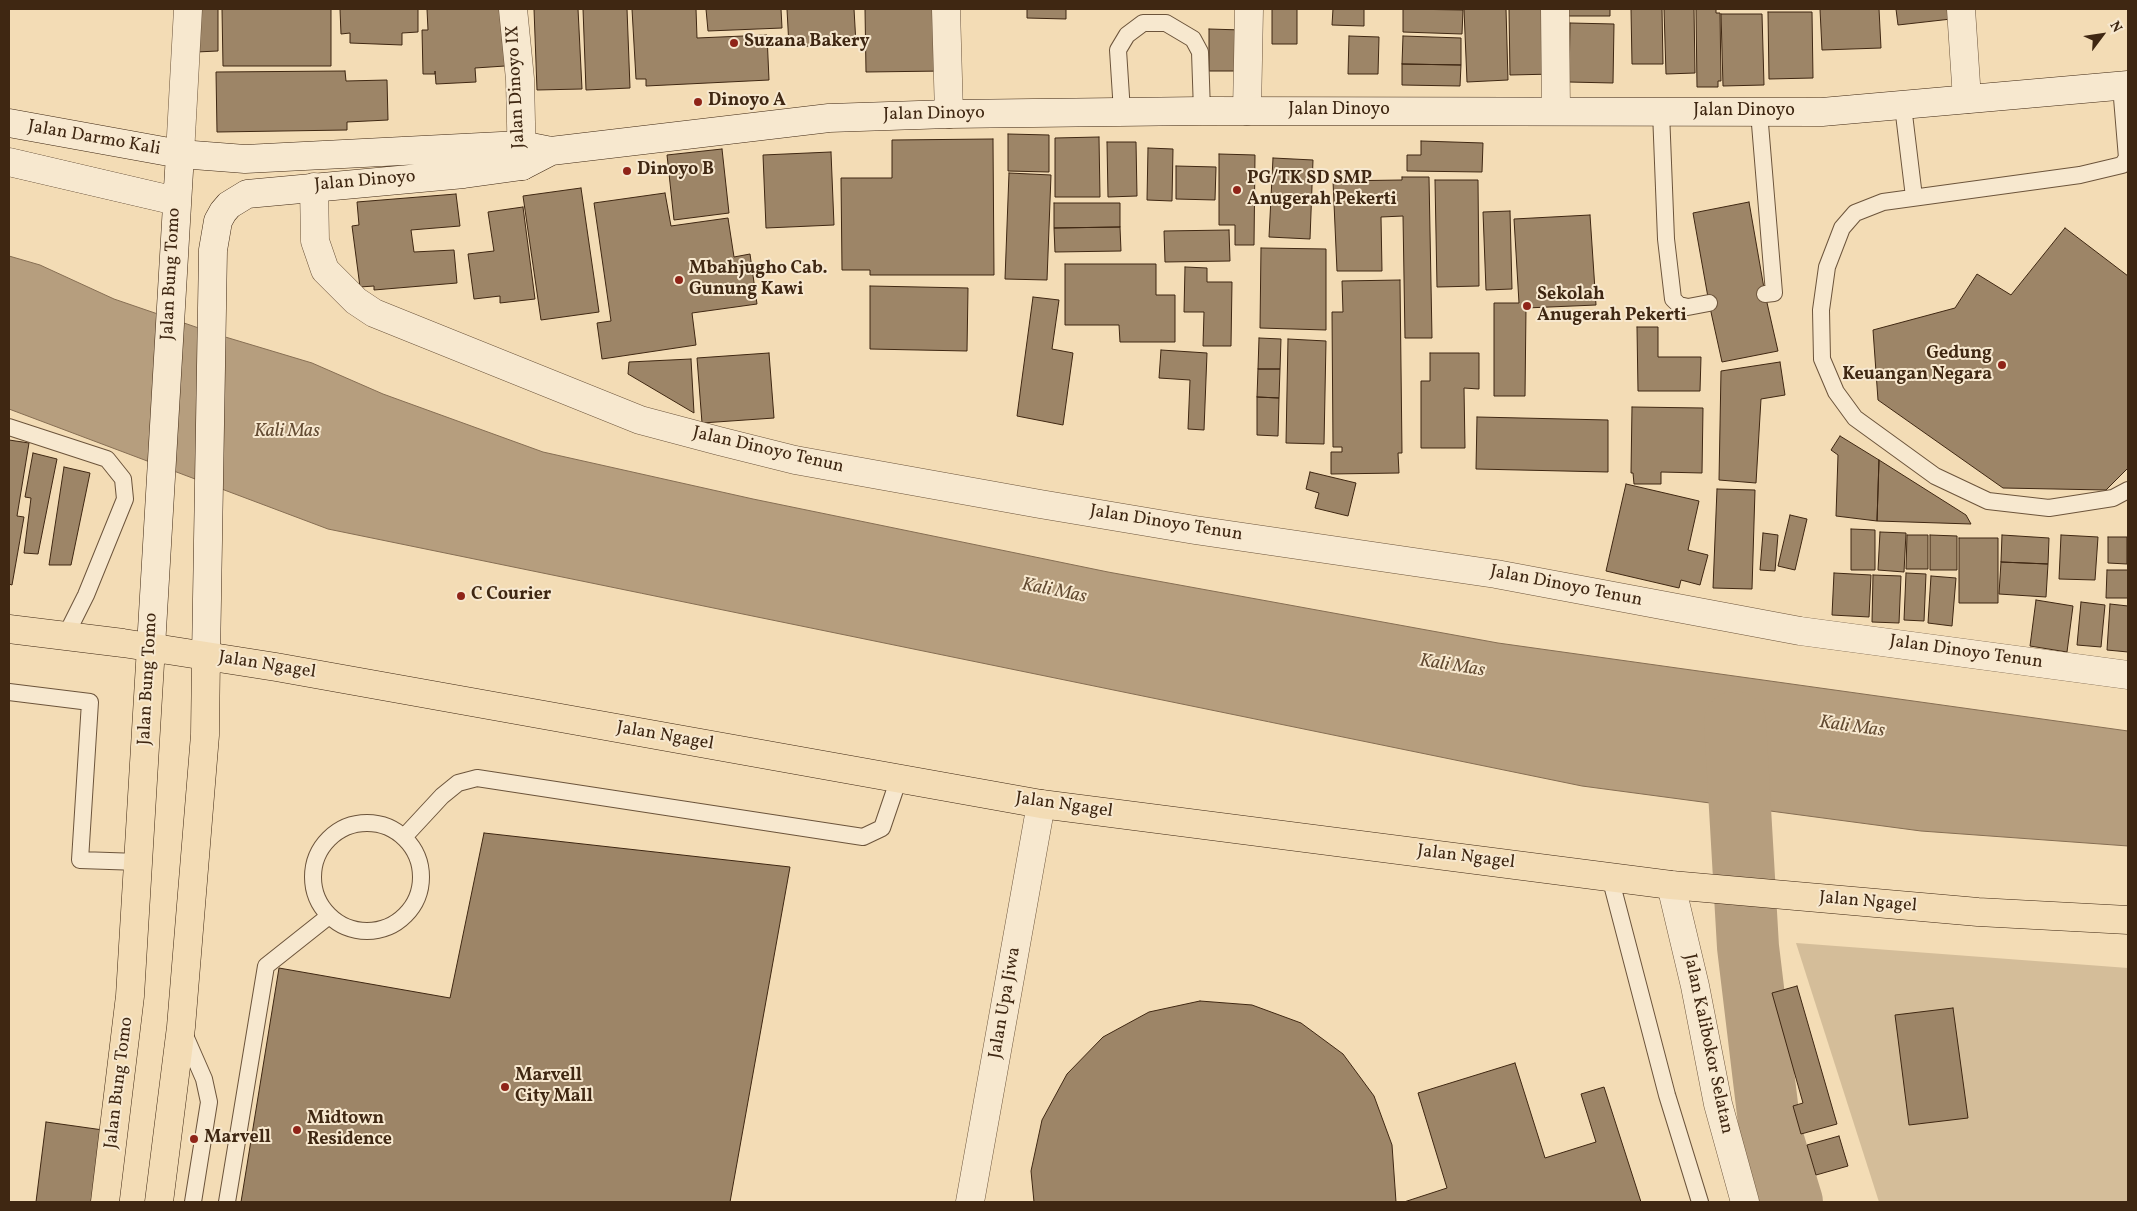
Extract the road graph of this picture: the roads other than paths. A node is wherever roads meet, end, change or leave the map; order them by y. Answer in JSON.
{"nodes":[{"id":1,"x":188,"y":9,"type":"edge"},
{"id":2,"x":512,"y":9,"type":"edge"},
{"id":3,"x":946,"y":9,"type":"edge"},
{"id":4,"x":1249,"y":9,"type":"edge"},
{"id":5,"x":1555,"y":9,"type":"edge"},
{"id":6,"x":1961,"y":9,"type":"edge"},
{"id":7,"x":2125,"y":86,"type":"edge"},
{"id":8,"x":1967,"y":99,"type":"junction"},
{"id":9,"x":1903,"y":106,"type":"junction"},
{"id":10,"x":1556,"y":110,"type":"junction"},
{"id":11,"x":1202,"y":111,"type":"junction"},
{"id":12,"x":1247,"y":111,"type":"junction"},
{"id":13,"x":1122,"y":112,"type":"junction"},
{"id":14,"x":1661,"y":112,"type":"junction"},
{"id":15,"x":1759,"y":112,"type":"junction"},
{"id":16,"x":949,"y":114,"type":"junction"},
{"id":17,"x":9,"y":123,"type":"edge"},
{"id":18,"x":180,"y":154,"type":"junction"},
{"id":19,"x":521,"y":156,"type":"junction"},
{"id":20,"x":9,"y":162,"type":"edge"},
{"id":21,"x":314,"y":187,"type":"junction"},
{"id":22,"x":1914,"y":197,"type":"junction"},
{"id":23,"x":176,"y":201,"type":"junction"},
{"id":24,"x":1764,"y":294,"type":"dead end"},
{"id":25,"x":1709,"y":303,"type":"dead end"},
{"id":26,"x":9,"y":427,"type":"edge"},
{"id":27,"x":2128,"y":490,"type":"edge"},
{"id":28,"x":9,"y":629,"type":"edge"},
{"id":29,"x":65,"y":636,"type":"junction"},
{"id":30,"x":150,"y":647,"type":"junction"},
{"id":31,"x":206,"y":657,"type":"junction"},
{"id":32,"x":2128,"y":675,"type":"edge"},
{"id":33,"x":9,"y":692,"type":"edge"},
{"id":34,"x":899,"y":778,"type":"junction"},
{"id":35,"x":1041,"y":804,"type":"junction"},
{"id":36,"x":404,"y":838,"type":"junction"},
{"id":37,"x":139,"y":862,"type":"junction"},
{"id":38,"x":1610,"y":877,"type":"junction"},
{"id":39,"x":1671,"y":885,"type":"junction"},
{"id":40,"x":329,"y":916,"type":"junction"},
{"id":41,"x":2128,"y":920,"type":"edge"},
{"id":42,"x":181,"y":1027,"type":"junction"},
{"id":43,"x":105,"y":1202,"type":"edge"},
{"id":44,"x":159,"y":1202,"type":"edge"},
{"id":45,"x":193,"y":1202,"type":"edge"},
{"id":46,"x":228,"y":1202,"type":"edge"},
{"id":47,"x":970,"y":1202,"type":"edge"},
{"id":48,"x":1700,"y":1202,"type":"edge"},
{"id":49,"x":1745,"y":1202,"type":"edge"}],
"edges":[{"from":1,"to":18,"type":"main road","name":"Jalan Bung Tomo"},
{"from":2,"to":19,"type":"main road","name":"Jalan Dinoyo IX"},
{"from":3,"to":16,"type":"main road"},
{"from":4,"to":12,"type":"main road"},
{"from":5,"to":10,"type":"main road"},
{"from":6,"to":8,"type":"main road"},
{"from":7,"to":8,"type":"main road","name":"Jalan Dinoyo"},
{"from":7,"to":22,"type":"lane"},
{"from":8,"to":9,"type":"main road","name":"Jalan Dinoyo"},
{"from":9,"to":15,"type":"main road","name":"Jalan Dinoyo"},
{"from":9,"to":22,"type":"lane"},
{"from":10,"to":12,"type":"main road","name":"Jalan Dinoyo"},
{"from":10,"to":14,"type":"main road","name":"Jalan Dinoyo"},
{"from":11,"to":12,"type":"main road","name":"Jalan Dinoyo"},
{"from":11,"to":13,"type":"main road","name":"Jalan Dinoyo"},
{"from":11,"to":13,"type":"lane"},
{"from":13,"to":16,"type":"main road","name":"Jalan Dinoyo"},
{"from":14,"to":15,"type":"main road","name":"Jalan Dinoyo"},
{"from":14,"to":25,"type":"lane"},
{"from":15,"to":24,"type":"lane"},
{"from":16,"to":19,"type":"main road","name":"Jalan Dinoyo"},
{"from":17,"to":18,"type":"main road","name":"Jalan Darmo Kali"},
{"from":18,"to":19,"type":"main road","name":"Jalan Dinoyo"},
{"from":18,"to":23,"type":"main road","name":"Jalan Bung Tomo"},
{"from":19,"to":21,"type":"main road","name":"Jalan Dinoyo"},
{"from":20,"to":23,"type":"main road"},
{"from":21,"to":31,"type":"main road","name":"Jalan Dinoyo"},
{"from":21,"to":32,"type":"main road","name":"Jalan Dinoyo Tenun"},
{"from":22,"to":27,"type":"lane"},
{"from":23,"to":30,"type":"main road","name":"Jalan Bung Tomo"},
{"from":26,"to":29,"type":"lane"},
{"from":28,"to":29,"type":"highway","name":"Jalan Ngagel"},
{"from":29,"to":30,"type":"highway","name":"Jalan Ngagel"},
{"from":30,"to":31,"type":"highway","name":"Jalan Ngagel"},
{"from":30,"to":37,"type":"highway","name":"Jalan Bung Tomo"},
{"from":31,"to":34,"type":"highway","name":"Jalan Ngagel"},
{"from":31,"to":42,"type":"highway"},
{"from":33,"to":37,"type":"lane"},
{"from":34,"to":35,"type":"highway","name":"Jalan Ngagel"},
{"from":34,"to":36,"type":"lane"},
{"from":35,"to":38,"type":"highway","name":"Jalan Ngagel"},
{"from":35,"to":47,"type":"main road","name":"Jalan Upa Jiwa"},
{"from":36,"to":40,"type":"lane"},
{"from":36,"to":40,"type":"lane"},
{"from":37,"to":43,"type":"highway","name":"Jalan Bung Tomo"},
{"from":38,"to":39,"type":"highway","name":"Jalan Ngagel"},
{"from":38,"to":48,"type":"lane"},
{"from":39,"to":41,"type":"highway","name":"Jalan Ngagel"},
{"from":39,"to":49,"type":"main road","name":"Jalan Kalibokor Selatan"},
{"from":40,"to":46,"type":"lane"},
{"from":42,"to":44,"type":"highway"},
{"from":42,"to":45,"type":"lane"}]}
